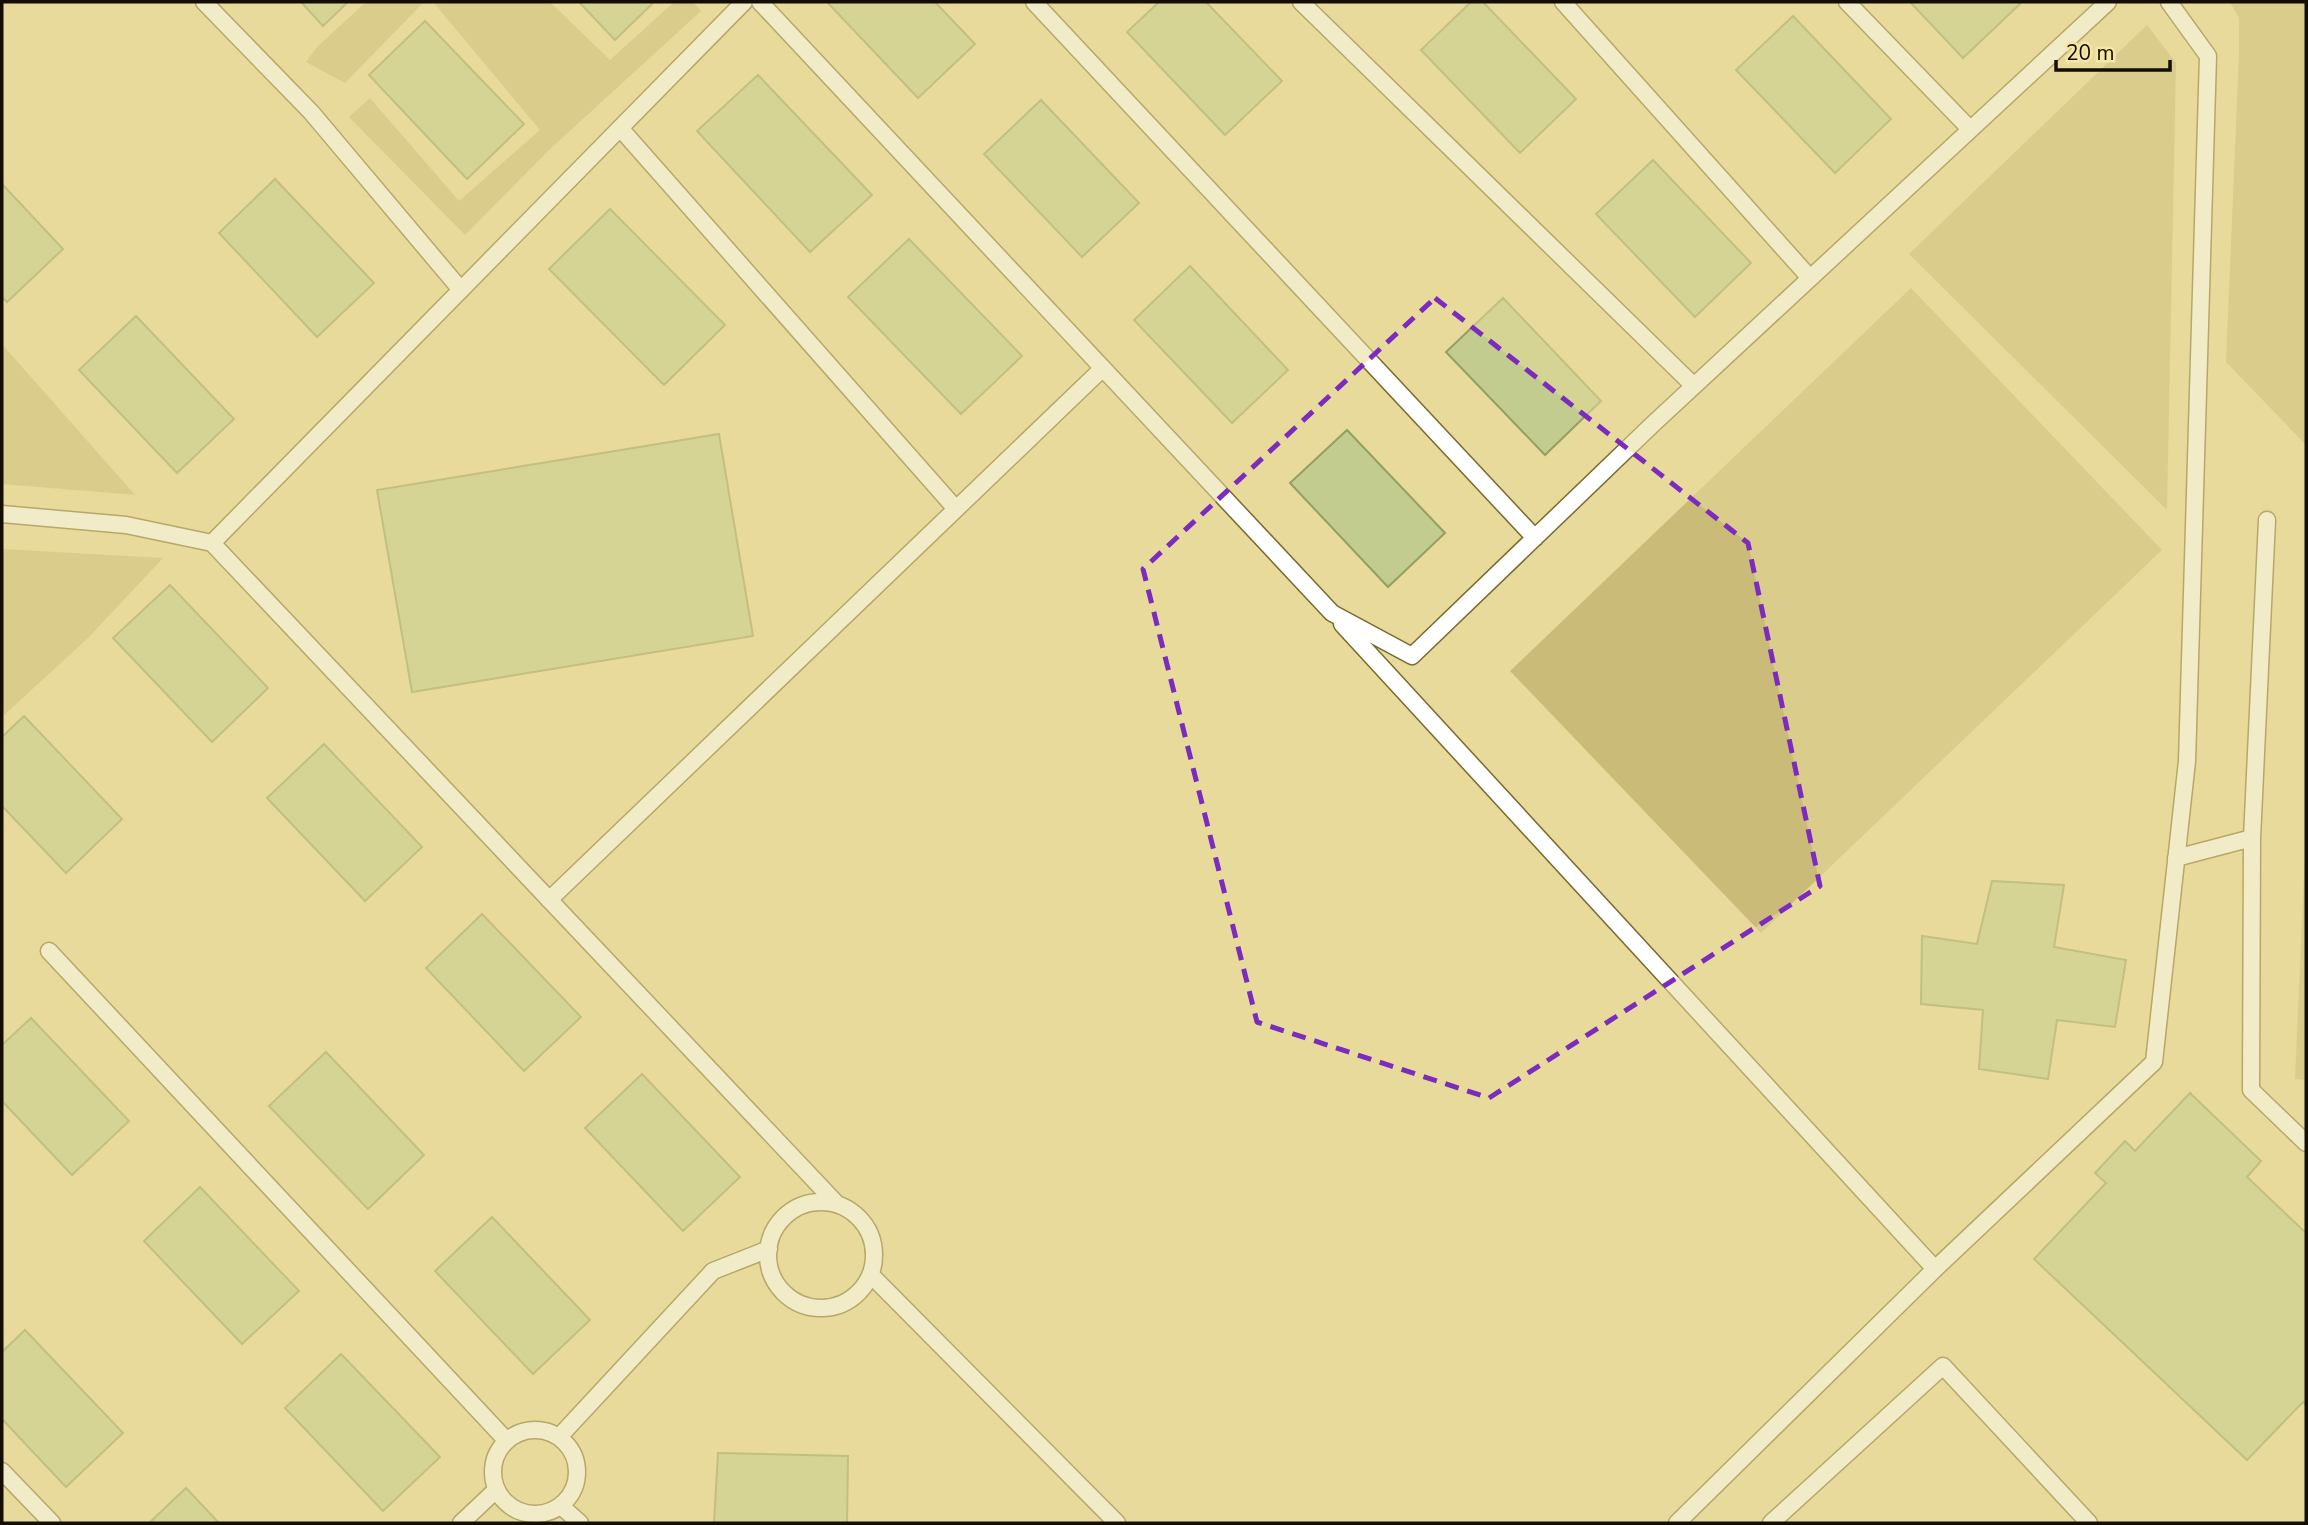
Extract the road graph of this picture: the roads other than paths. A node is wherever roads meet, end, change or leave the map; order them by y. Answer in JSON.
{"nodes":[{"id":1,"x":204,"y":2,"type":"edge"},
{"id":2,"x":744,"y":2,"type":"edge"},
{"id":3,"x":760,"y":2,"type":"edge"},
{"id":4,"x":1034,"y":2,"type":"edge"},
{"id":5,"x":1301,"y":2,"type":"edge"},
{"id":6,"x":1563,"y":2,"type":"edge"},
{"id":7,"x":1847,"y":2,"type":"edge"},
{"id":8,"x":2108,"y":2,"type":"edge"},
{"id":9,"x":2169,"y":2,"type":"edge"},
{"id":10,"x":620,"y":128,"type":"junction"},
{"id":11,"x":1970,"y":129,"type":"junction"},
{"id":12,"x":1810,"y":278,"type":"junction"},
{"id":13,"x":461,"y":290,"type":"junction"},
{"id":14,"x":1103,"y":368,"type":"junction"},
{"id":15,"x":1694,"y":386,"type":"junction"},
{"id":16,"x":956,"y":509,"type":"junction"},
{"id":17,"x":2,"y":514,"type":"edge"},
{"id":18,"x":2267,"y":520,"type":"dead end"},
{"id":19,"x":1535,"y":538,"type":"junction"},
{"id":20,"x":212,"y":543,"type":"junction"},
{"id":21,"x":1331,"y":611,"type":"junction"},
{"id":22,"x":2252,"y":838,"type":"junction"},
{"id":23,"x":2176,"y":858,"type":"junction"},
{"id":24,"x":549,"y":900,"type":"junction"},
{"id":25,"x":49,"y":951,"type":"dead end"},
{"id":26,"x":2306,"y":1143,"type":"edge"},
{"id":27,"x":836,"y":1203,"type":"junction"},
{"id":28,"x":769,"y":1249,"type":"junction"},
{"id":29,"x":1935,"y":1269,"type":"junction"},
{"id":30,"x":871,"y":1275,"type":"junction"},
{"id":31,"x":559,"y":1437,"type":"junction"},
{"id":32,"x":506,"y":1440,"type":"junction"},
{"id":33,"x":2,"y":1471,"type":"edge"},
{"id":34,"x":496,"y":1490,"type":"junction"},
{"id":35,"x":561,"y":1506,"type":"junction"},
{"id":36,"x":52,"y":1523,"type":"edge"},
{"id":37,"x":461,"y":1523,"type":"edge"},
{"id":38,"x":580,"y":1523,"type":"edge"},
{"id":39,"x":1117,"y":1523,"type":"edge"},
{"id":40,"x":1677,"y":1523,"type":"edge"},
{"id":41,"x":1771,"y":1523,"type":"edge"},
{"id":42,"x":2089,"y":1523,"type":"edge"}],
"edges":[{"from":1,"to":13,"type":"lane"},
{"from":2,"to":10,"type":"lane"},
{"from":3,"to":14,"type":"lane"},
{"from":4,"to":19,"type":"lane"},
{"from":5,"to":15,"type":"lane"},
{"from":6,"to":12,"type":"lane"},
{"from":7,"to":11,"type":"lane"},
{"from":8,"to":11,"type":"lane"},
{"from":9,"to":23,"type":"lane"},
{"from":10,"to":13,"type":"lane"},
{"from":10,"to":16,"type":"lane"},
{"from":11,"to":12,"type":"lane"},
{"from":12,"to":15,"type":"lane"},
{"from":13,"to":20,"type":"lane"},
{"from":14,"to":16,"type":"lane"},
{"from":14,"to":21,"type":"lane"},
{"from":15,"to":19,"type":"lane"},
{"from":16,"to":24,"type":"lane"},
{"from":17,"to":20,"type":"lane"},
{"from":18,"to":22,"type":"lane"},
{"from":19,"to":21,"type":"lane"},
{"from":20,"to":24,"type":"lane"},
{"from":21,"to":29,"type":"lane"},
{"from":22,"to":23,"type":"lane"},
{"from":22,"to":26,"type":"lane"},
{"from":23,"to":29,"type":"lane"},
{"from":24,"to":27,"type":"lane"},
{"from":25,"to":32,"type":"lane"},
{"from":27,"to":28,"type":"lane"},
{"from":27,"to":30,"type":"lane"},
{"from":28,"to":30,"type":"lane"},
{"from":28,"to":31,"type":"lane"},
{"from":29,"to":40,"type":"lane"},
{"from":30,"to":39,"type":"lane"},
{"from":31,"to":32,"type":"lane"},
{"from":31,"to":35,"type":"lane"},
{"from":32,"to":34,"type":"lane"},
{"from":33,"to":36,"type":"lane"},
{"from":34,"to":35,"type":"lane"},
{"from":34,"to":37,"type":"lane"},
{"from":35,"to":38,"type":"lane"},
{"from":41,"to":42,"type":"lane"}]}
